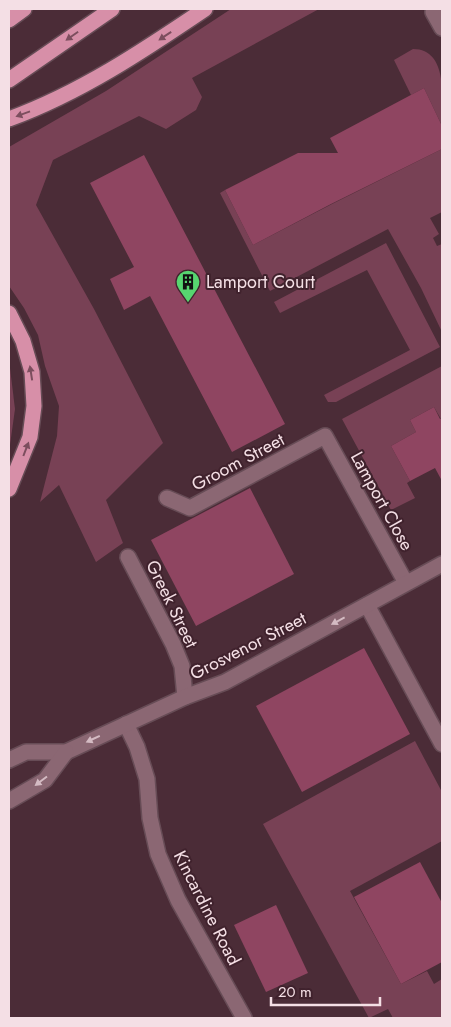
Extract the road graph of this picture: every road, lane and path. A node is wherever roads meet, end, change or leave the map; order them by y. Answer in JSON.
{"nodes":[{"id":1,"x":24,"y":9,"type":"edge"},
{"id":2,"x":112,"y":9,"type":"edge"},
{"id":3,"x":205,"y":9,"type":"edge"},
{"id":4,"x":439,"y":9,"type":"edge"},
{"id":5,"x":9,"y":20,"type":"edge"},
{"id":6,"x":442,"y":28,"type":"edge"},
{"id":7,"x":9,"y":80,"type":"edge"},
{"id":8,"x":9,"y":119,"type":"edge"},
{"id":9,"x":9,"y":313,"type":"edge"},
{"id":10,"x":325,"y":436,"type":"joint"},
{"id":11,"x":9,"y":489,"type":"edge"},
{"id":12,"x":167,"y":498,"type":"dead end"},
{"id":13,"x":128,"y":557,"type":"dead end"},
{"id":14,"x":442,"y":564,"type":"edge"},
{"id":15,"x":406,"y":583,"type":"junction"},
{"id":16,"x":367,"y":605,"type":"junction"},
{"id":17,"x":185,"y":697,"type":"junction"},
{"id":18,"x":126,"y":724,"type":"junction"},
{"id":19,"x":442,"y":744,"type":"edge"},
{"id":20,"x":66,"y":752,"type":"junction"},
{"id":21,"x":9,"y":760,"type":"edge"},
{"id":22,"x":9,"y":801,"type":"edge"},
{"id":23,"x":244,"y":1018,"type":"edge"}],
"edges":[{"from":1,"to":5,"type":"highway"},
{"from":2,"to":7,"type":"highway","one_way":true},
{"from":3,"to":8,"type":"highway","one_way":true},
{"from":4,"to":6,"type":"street"},
{"from":11,"to":9,"type":"highway","one_way":true},
{"from":10,"to":12,"type":"street","name":"Groom Street"},
{"from":10,"to":15,"type":"street","name":"Lamport Close"},
{"from":13,"to":17,"type":"street","name":"Greek Street"},
{"from":14,"to":15,"type":"street","name":"Grosvenor Street"},
{"from":15,"to":16,"type":"street","name":"Grosvenor Street"},
{"from":16,"to":17,"type":"street","name":"Grosvenor Street","one_way":true},
{"from":16,"to":19,"type":"street"},
{"from":17,"to":18,"type":"street","name":"Grosvenor Street"},
{"from":18,"to":20,"type":"street","name":"Grosvenor Street","one_way":true},
{"from":18,"to":23,"type":"street","name":"Kincardine Road"},
{"from":20,"to":21,"type":"street","name":"Grosvenor Street"},
{"from":20,"to":22,"type":"street","name":"Grosvenor Street","one_way":true}]}
